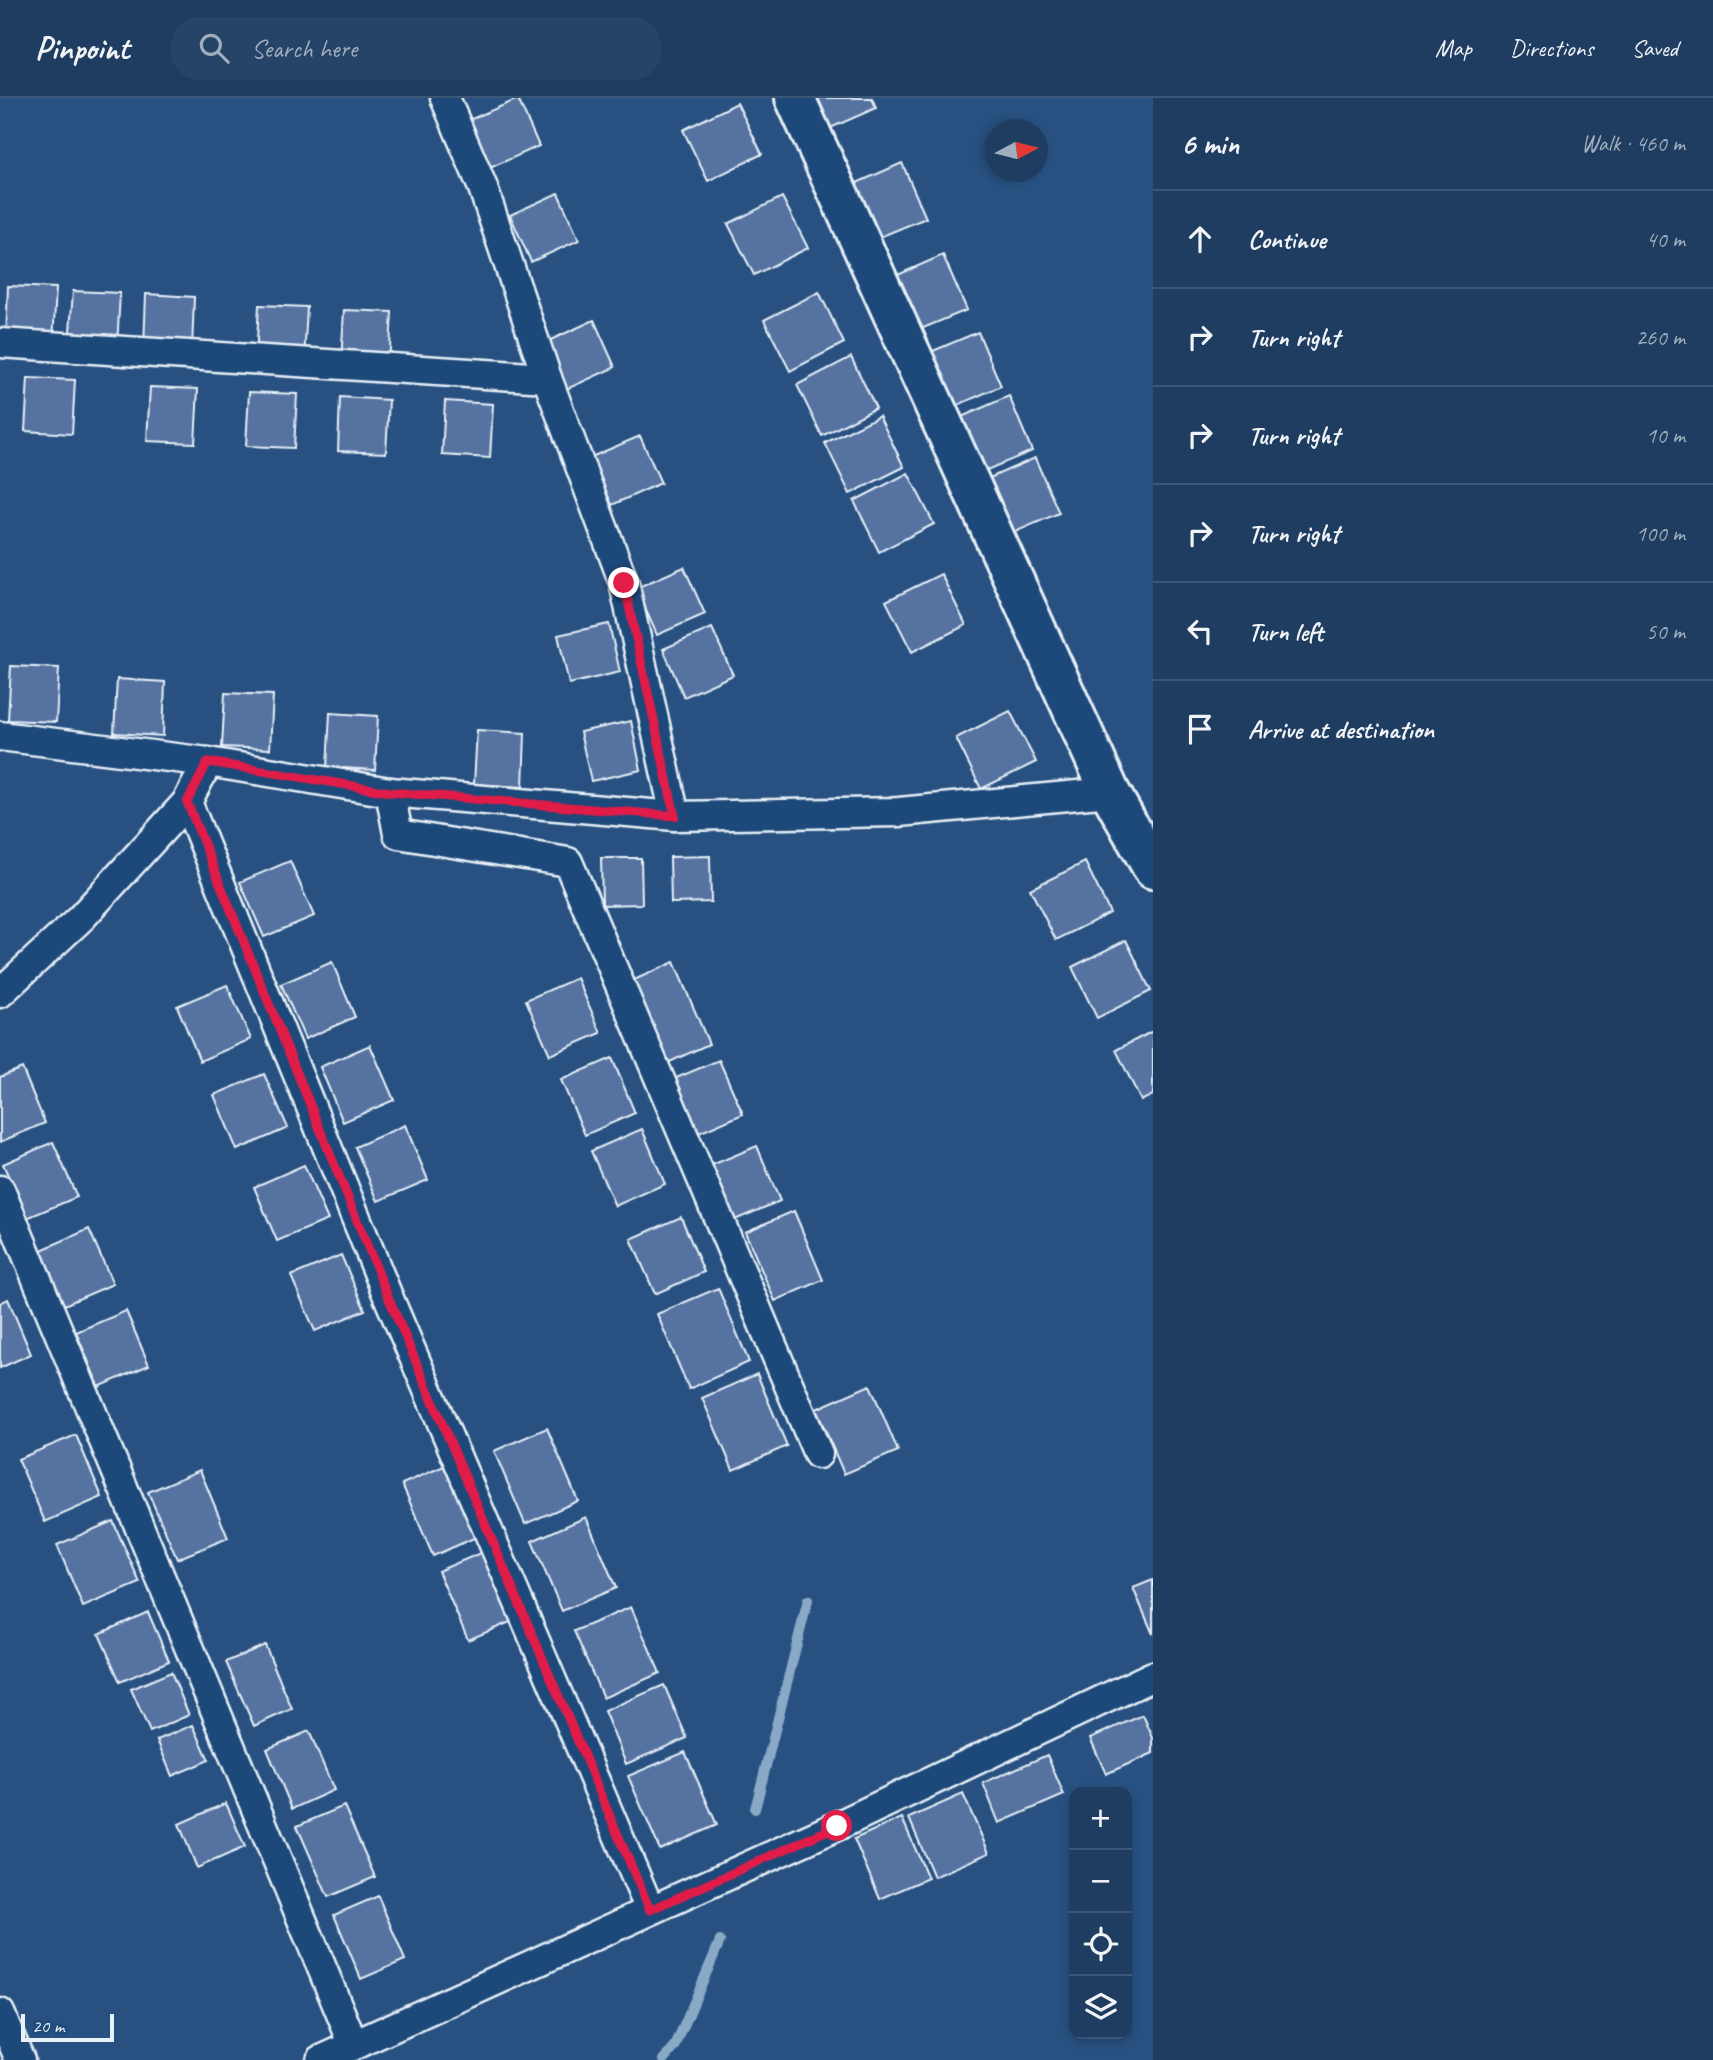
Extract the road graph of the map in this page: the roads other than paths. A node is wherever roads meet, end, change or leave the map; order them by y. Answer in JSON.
{"nodes":[{"id":1,"x":445,"y":98,"type":"edge"},
{"id":2,"x":795,"y":98,"type":"edge"},
{"id":3,"x":0,"y":344,"type":"edge"},
{"id":4,"x":547,"y":378,"type":"junction"},
{"id":5,"x":0,"y":736,"type":"edge"},
{"id":6,"x":208,"y":762,"type":"junction"},
{"id":7,"x":390,"y":792,"type":"junction"},
{"id":8,"x":1110,"y":792,"type":"junction"},
{"id":9,"x":187,"y":802,"type":"junction"},
{"id":10,"x":675,"y":816,"type":"junction"},
{"id":11,"x":1153,"y":869,"type":"edge"},
{"id":12,"x":0,"y":993,"type":"edge"},
{"id":13,"x":0,"y":1190,"type":"edge"},
{"id":14,"x":818,"y":1454,"type":"dead end"},
{"id":15,"x":1153,"y":1676,"type":"edge"},
{"id":16,"x":650,"y":1910,"type":"junction"},
{"id":17,"x":0,"y":2013,"type":"edge"},
{"id":18,"x":353,"y":2043,"type":"junction"},
{"id":19,"x":20,"y":2060,"type":"edge"},
{"id":20,"x":321,"y":2060,"type":"edge"}],
"edges":[{"from":1,"to":4,"type":"street"},
{"from":2,"to":8,"type":"street"},
{"from":3,"to":4,"type":"street"},
{"from":4,"to":10,"type":"street"},
{"from":5,"to":6,"type":"street"},
{"from":6,"to":7,"type":"street"},
{"from":6,"to":9,"type":"street"},
{"from":7,"to":10,"type":"street"},
{"from":7,"to":14,"type":"street"},
{"from":8,"to":10,"type":"street"},
{"from":8,"to":11,"type":"street"},
{"from":9,"to":12,"type":"street"},
{"from":9,"to":16,"type":"street"},
{"from":13,"to":18,"type":"street"},
{"from":15,"to":16,"type":"street"},
{"from":16,"to":18,"type":"street"},
{"from":17,"to":19,"type":"street"},
{"from":18,"to":20,"type":"street"}]}
